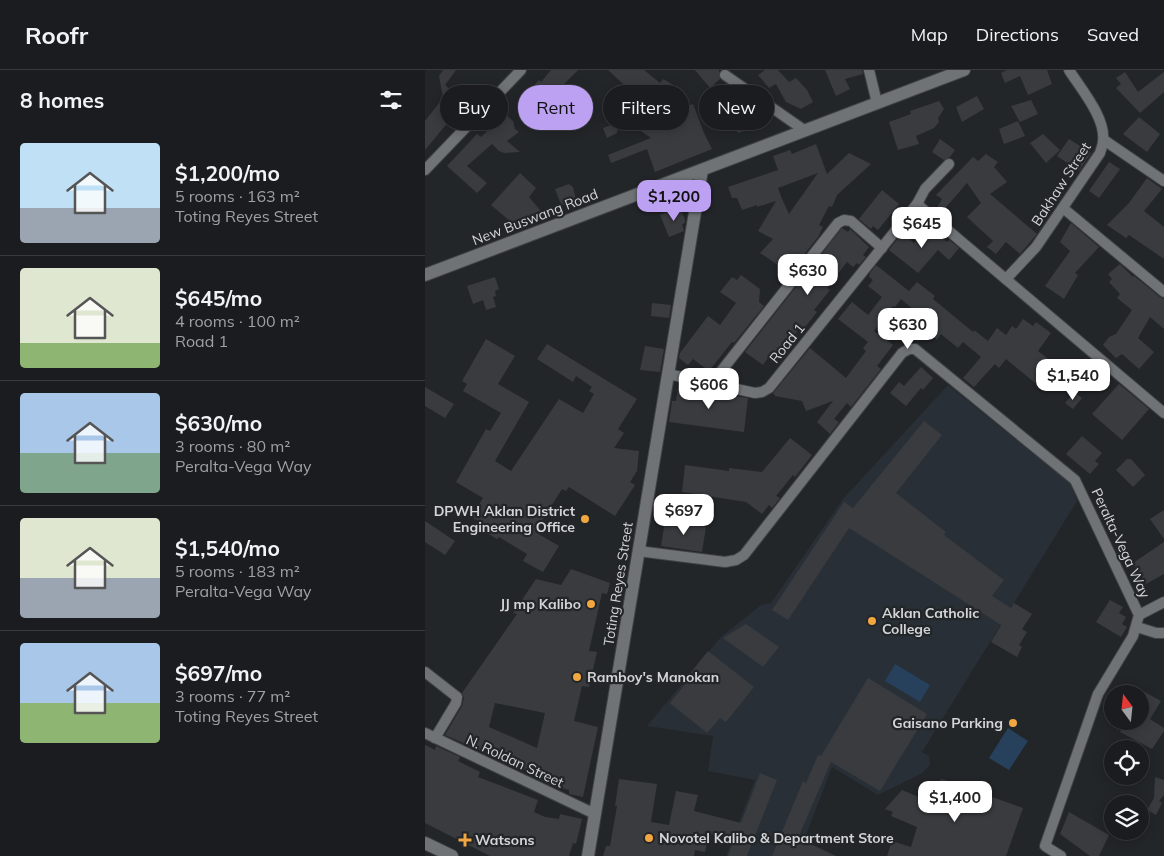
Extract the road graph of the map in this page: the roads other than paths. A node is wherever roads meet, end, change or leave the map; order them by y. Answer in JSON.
{"nodes":[{"id":1,"x":521,"y":70,"type":"edge"},
{"id":2,"x":869,"y":70,"type":"edge"},
{"id":3,"x":964,"y":70,"type":"edge"},
{"id":4,"x":1069,"y":70,"type":"edge"},
{"id":5,"x":942,"y":74,"type":"edge"},
{"id":6,"x":725,"y":76,"type":"dead end"},
{"id":7,"x":877,"y":103,"type":"junction"},
{"id":8,"x":804,"y":130,"type":"junction"},
{"id":9,"x":1104,"y":140,"type":"junction"},
{"id":10,"x":949,"y":164,"type":"dead end"},
{"id":11,"x":425,"y":170,"type":"edge"},
{"id":12,"x":702,"y":170,"type":"junction"},
{"id":13,"x":1164,"y":181,"type":"edge"},
{"id":14,"x":917,"y":204,"type":"junction"},
{"id":15,"x":1063,"y":208,"type":"junction"},
{"id":16,"x":882,"y":248,"type":"junction"},
{"id":17,"x":425,"y":275,"type":"edge"},
{"id":18,"x":1006,"y":279,"type":"junction"},
{"id":19,"x":1164,"y":292,"type":"edge"},
{"id":20,"x":668,"y":374,"type":"junction"},
{"id":21,"x":711,"y":384,"type":"junction"},
{"id":22,"x":1164,"y":413,"type":"edge"},
{"id":23,"x":639,"y":552,"type":"junction"},
{"id":24,"x":1164,"y":602,"type":"edge"},
{"id":25,"x":1139,"y":615,"type":"junction"},
{"id":26,"x":1137,"y":627,"type":"junction"},
{"id":27,"x":1164,"y":633,"type":"edge"},
{"id":28,"x":425,"y":672,"type":"edge"},
{"id":29,"x":425,"y":732,"type":"edge"},
{"id":30,"x":435,"y":738,"type":"junction"},
{"id":31,"x":595,"y":814,"type":"junction"},
{"id":32,"x":425,"y":843,"type":"edge"},
{"id":33,"x":451,"y":856,"type":"edge"},
{"id":34,"x":588,"y":856,"type":"edge"},
{"id":35,"x":1061,"y":856,"type":"edge"}],
"edges":[{"from":1,"to":11,"type":"street"},
{"from":2,"to":7,"type":"street"},
{"from":3,"to":5,"type":"street","name":"New Buswang Road"},
{"from":4,"to":9,"type":"street","name":"Bakhaw Street"},
{"from":5,"to":7,"type":"street","name":"New Buswang Road"},
{"from":6,"to":8,"type":"street"},
{"from":7,"to":8,"type":"street","name":"New Buswang Road"},
{"from":8,"to":12,"type":"street","name":"New Buswang Road"},
{"from":9,"to":13,"type":"street"},
{"from":9,"to":15,"type":"street","name":"Bakhaw Street"},
{"from":10,"to":14,"type":"street","name":"Road 1"},
{"from":12,"to":17,"type":"street","name":"New Buswang Road"},
{"from":12,"to":20,"type":"street","name":"Toting Reyes Street"},
{"from":14,"to":16,"type":"street","name":"Road 1"},
{"from":14,"to":18,"type":"street"},
{"from":15,"to":18,"type":"street","name":"Bakhaw Street"},
{"from":15,"to":19,"type":"street"},
{"from":16,"to":21,"type":"street","name":"Road 1"},
{"from":16,"to":21,"type":"street"},
{"from":18,"to":22,"type":"street"},
{"from":20,"to":21,"type":"street","name":"Road 1"},
{"from":20,"to":23,"type":"street","name":"Toting Reyes Street"},
{"from":23,"to":25,"type":"street","name":"Peralta-Vega Way"},
{"from":23,"to":31,"type":"street","name":"Toting Reyes Street"},
{"from":24,"to":25,"type":"street"},
{"from":25,"to":26,"type":"street","name":"Peralta-Vega Way"},
{"from":26,"to":27,"type":"street"},
{"from":26,"to":35,"type":"street","name":"Peralta-Vega Way"},
{"from":28,"to":30,"type":"street"},
{"from":29,"to":30,"type":"street","name":"N. Roldan Street"},
{"from":30,"to":31,"type":"street","name":"N. Roldan Street"},
{"from":31,"to":34,"type":"street","name":"Toting Reyes Street"},
{"from":32,"to":33,"type":"street"}]}
